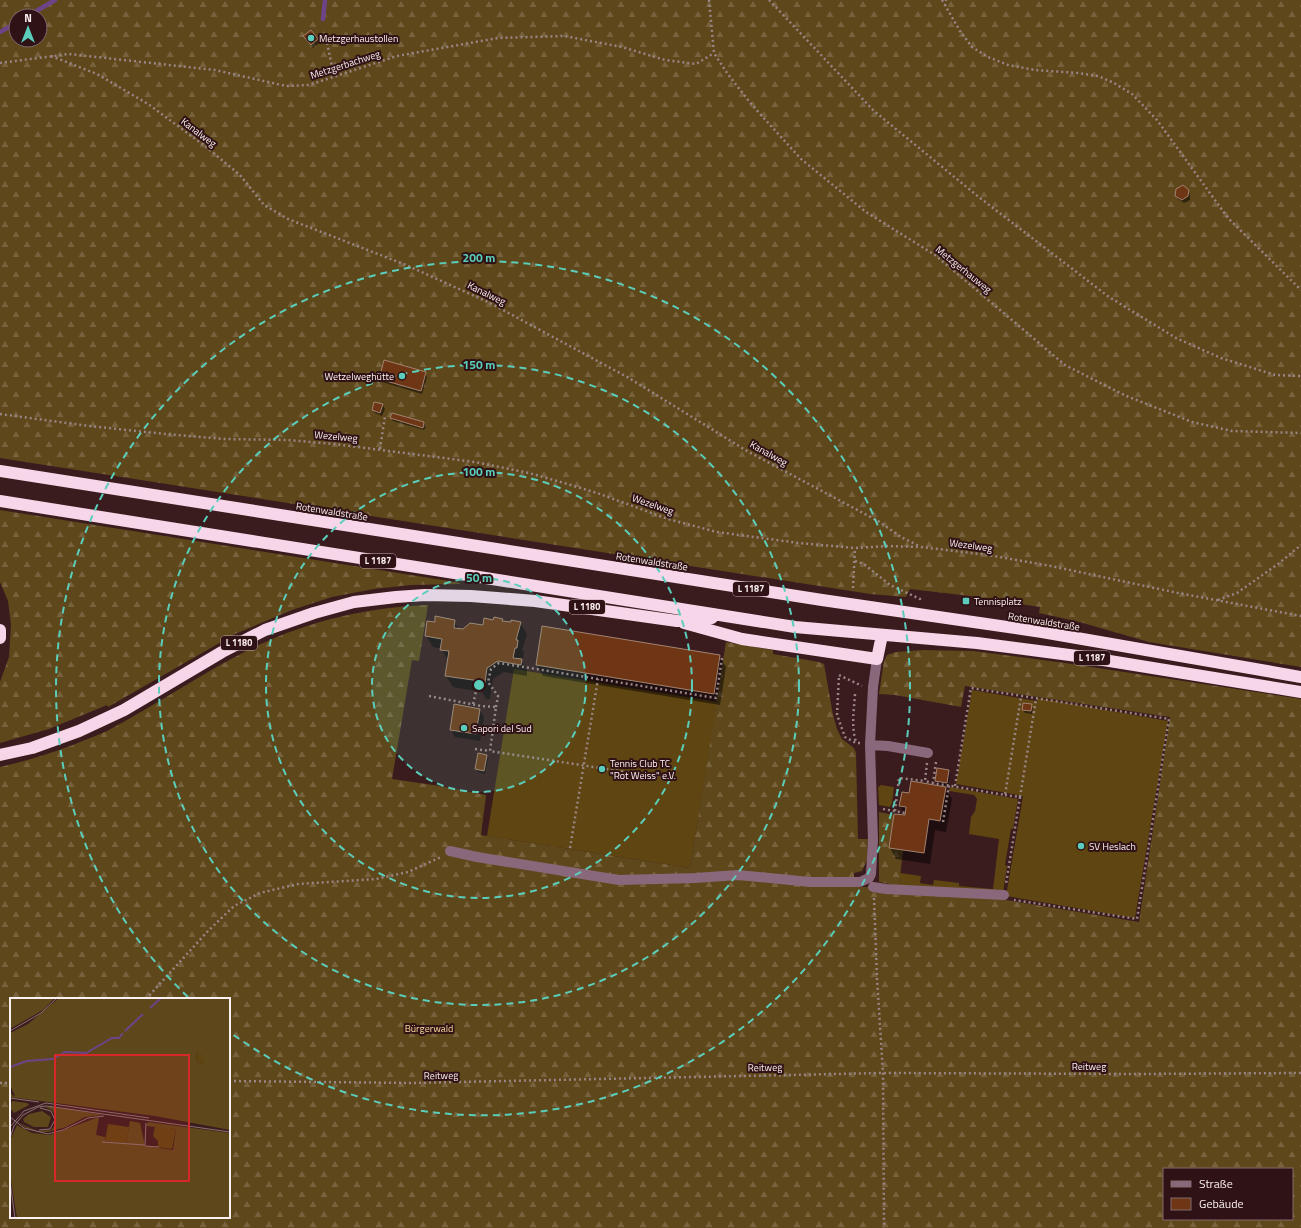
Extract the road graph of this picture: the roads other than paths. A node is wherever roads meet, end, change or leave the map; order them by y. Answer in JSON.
{"nodes":[{"id":1,"x":0,"y":471,"type":"edge"},
{"id":2,"x":0,"y":501,"type":"edge"},
{"id":3,"x":729,"y":616,"type":"junction"},
{"id":4,"x":677,"y":621,"type":"junction"},
{"id":5,"x":0,"y":630,"type":"edge"},
{"id":6,"x":882,"y":635,"type":"junction"},
{"id":7,"x":0,"y":638,"type":"edge"},
{"id":8,"x":877,"y":659,"type":"junction"},
{"id":9,"x":1301,"y":677,"type":"edge"},
{"id":10,"x":1301,"y":692,"type":"edge"},
{"id":11,"x":870,"y":745,"type":"junction"},
{"id":12,"x":928,"y":753,"type":"dead end"},
{"id":13,"x":0,"y":755,"type":"edge"},
{"id":14,"x":450,"y":851,"type":"road end"},
{"id":15,"x":874,"y":887,"type":"road end"},
{"id":16,"x":1004,"y":895,"type":"road end"}],
"edges":[{"from":1,"to":9,"type":"highway","name":"Rotenwaldstraße","number":"L 1187"},
{"from":2,"to":3,"type":"highway","number":"L 1187"},
{"from":3,"to":4,"type":"highway","number":"L 1180"},
{"from":3,"to":6,"type":"highway","number":"L 1187"},
{"from":4,"to":8,"type":"highway"},
{"from":4,"to":13,"type":"highway","number":"L 1180"},
{"from":5,"to":7,"type":"highway"},
{"from":6,"to":8,"type":"highway"},
{"from":6,"to":10,"type":"highway","number":"L 1187"},
{"from":8,"to":11,"type":"lane"},
{"from":11,"to":12,"type":"lane"},
{"from":11,"to":14,"type":"lane"},
{"from":15,"to":16,"type":"lane"}]}
